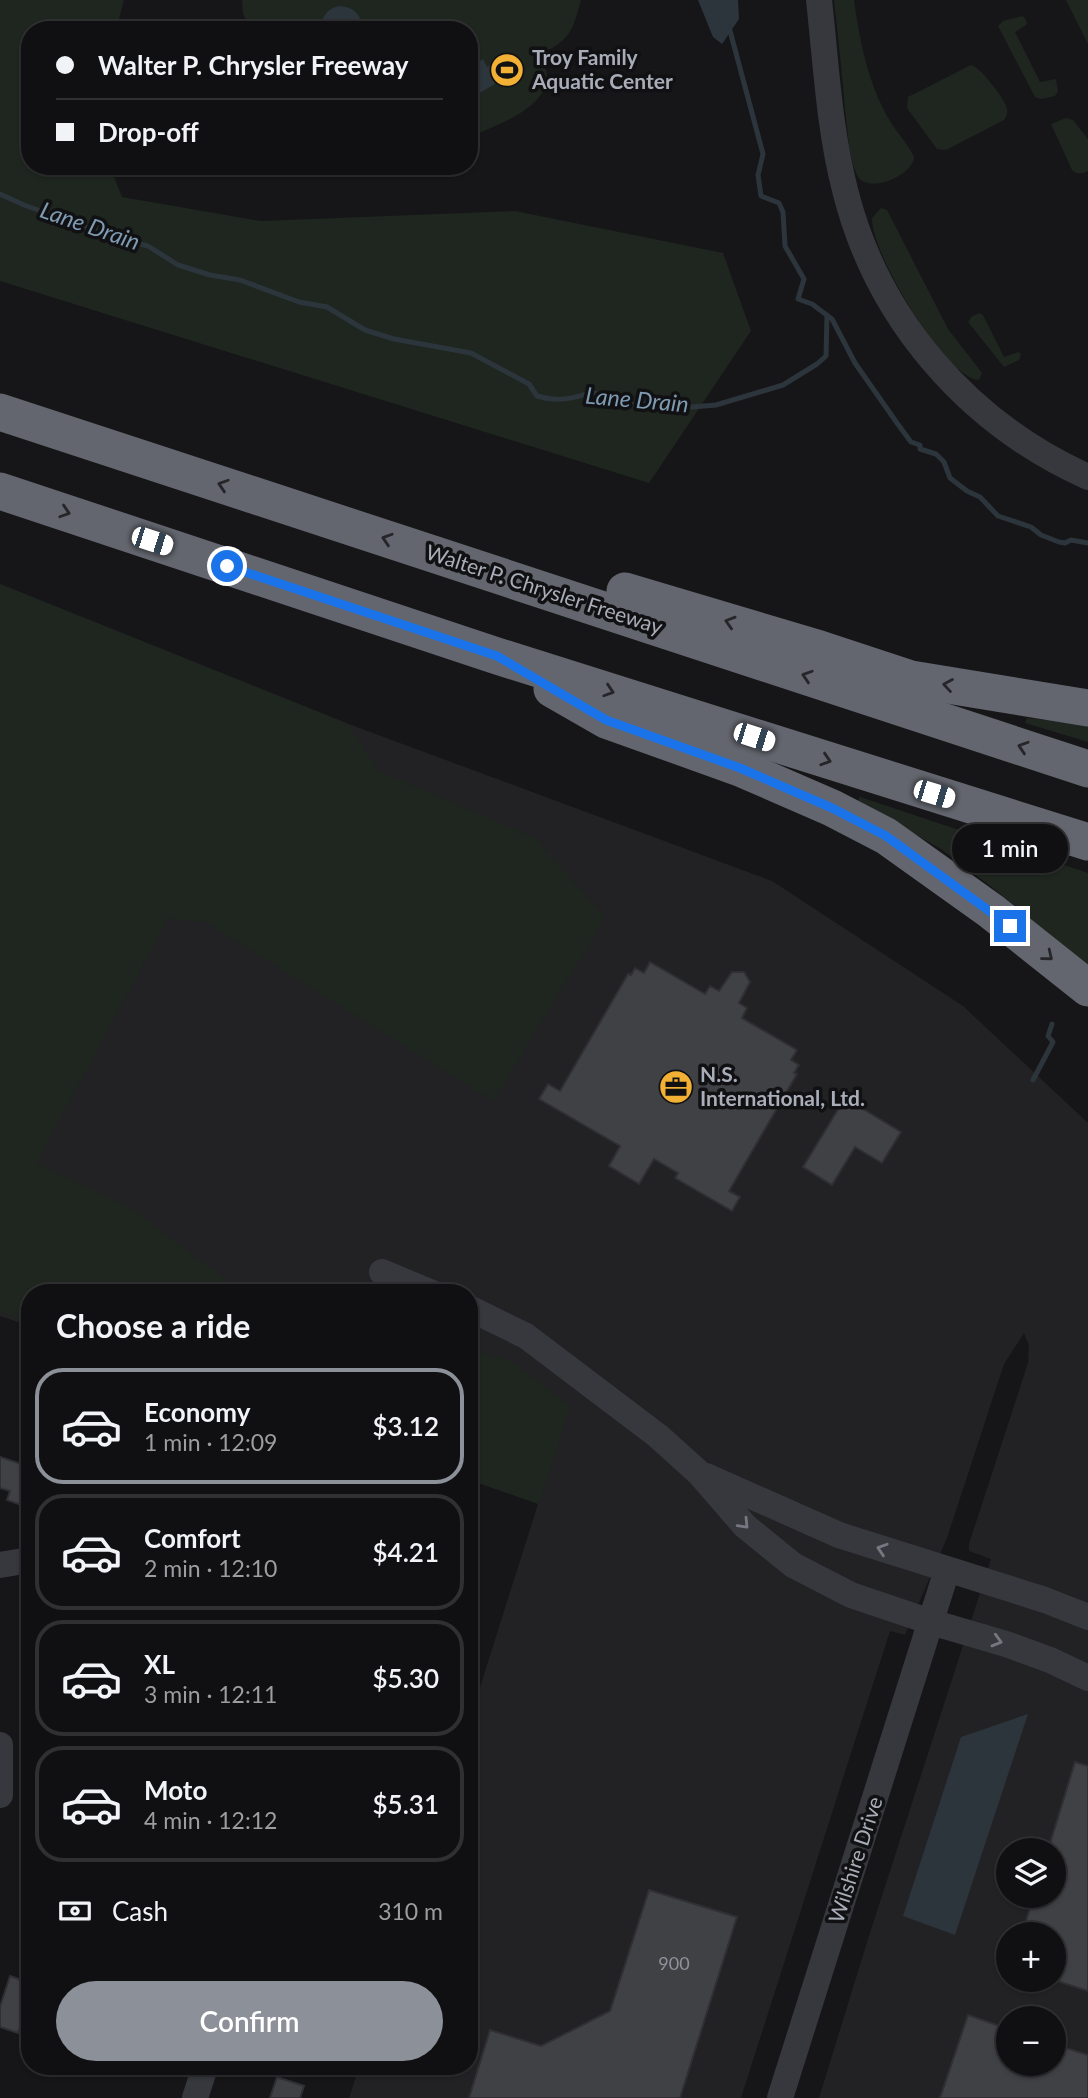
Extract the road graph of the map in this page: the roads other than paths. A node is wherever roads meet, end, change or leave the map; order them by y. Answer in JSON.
{"nodes":[{"id":1,"x":819,"y":0,"type":"edge"},
{"id":2,"x":0,"y":412,"type":"edge"},
{"id":3,"x":1088,"y":477,"type":"edge"},
{"id":4,"x":0,"y":491,"type":"edge"},
{"id":5,"x":452,"y":560,"type":"junction"},
{"id":6,"x":497,"y":656,"type":"junction"},
{"id":7,"x":1088,"y":708,"type":"edge"},
{"id":8,"x":1088,"y":769,"type":"edge"},
{"id":9,"x":1088,"y":842,"type":"edge"},
{"id":10,"x":1088,"y":988,"type":"edge"},
{"id":11,"x":382,"y":1272,"type":"dead end"},
{"id":12,"x":411,"y":1284,"type":"edge"},
{"id":13,"x":478,"y":1312,"type":"edge"},
{"id":14,"x":699,"y":1473,"type":"junction"},
{"id":15,"x":21,"y":1562,"type":"edge"},
{"id":16,"x":0,"y":1565,"type":"edge"},
{"id":17,"x":947,"y":1570,"type":"junction"},
{"id":18,"x":1088,"y":1617,"type":"edge"},
{"id":19,"x":931,"y":1622,"type":"junction"},
{"id":20,"x":1088,"y":1678,"type":"edge"},
{"id":21,"x":0,"y":1745,"type":"edge"},
{"id":22,"x":0,"y":1795,"type":"edge"},
{"id":23,"x":202,"y":2075,"type":"edge"},
{"id":24,"x":195,"y":2098,"type":"edge"},
{"id":25,"x":780,"y":2098,"type":"edge"}],
"edges":[{"from":1,"to":3,"type":"street"},
{"from":5,"to":2,"type":"highway","name":"Walter P. Chrysler Freeway","one_way":true},
{"from":4,"to":6,"type":"highway","one_way":true},
{"from":7,"to":5,"type":"highway","one_way":true},
{"from":8,"to":5,"type":"highway","name":"Walter P. Chrysler Freeway","one_way":true},
{"from":6,"to":9,"type":"highway","one_way":true},
{"from":6,"to":10,"type":"highway","one_way":true},
{"from":11,"to":12,"type":"street"},
{"from":13,"to":14,"type":"street"},
{"from":17,"to":14,"type":"street","one_way":true},
{"from":14,"to":19,"type":"street","one_way":true},
{"from":15,"to":16,"type":"street"},
{"from":17,"to":18,"type":"street"},
{"from":17,"to":19,"type":"street","name":"Wilshire Drive"},
{"from":19,"to":20,"type":"street","one_way":true},
{"from":19,"to":25,"type":"street","name":"Wilshire Drive"},
{"from":21,"to":22,"type":"street"},
{"from":23,"to":24,"type":"street"}]}
